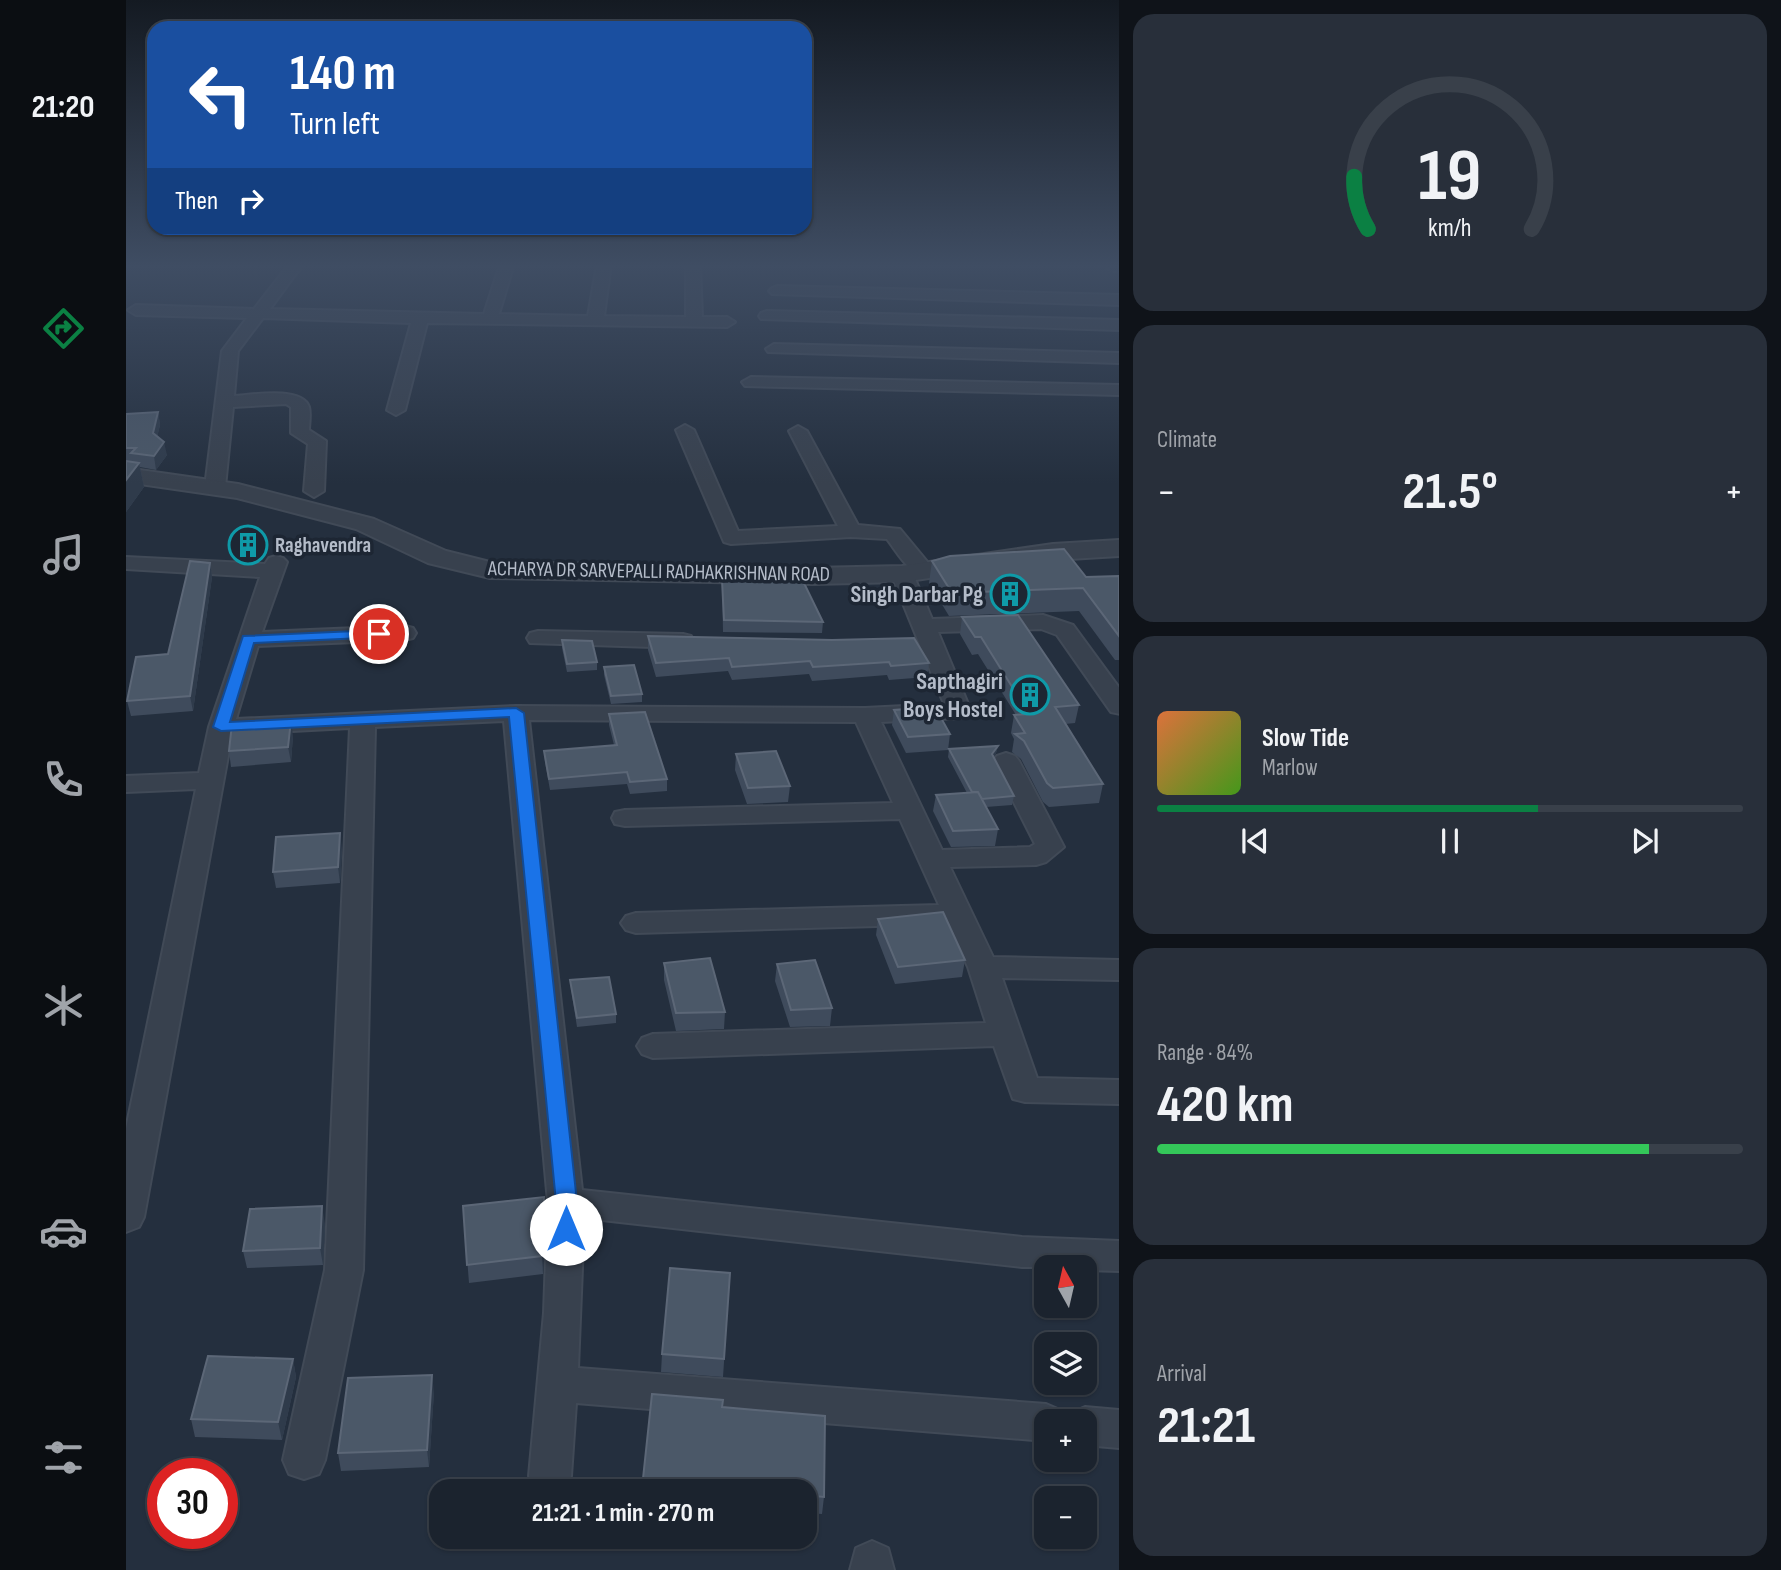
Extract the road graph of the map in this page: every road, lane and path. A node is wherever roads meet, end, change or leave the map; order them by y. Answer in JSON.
{"nodes":[{"id":1,"x":240,"y":337,"type":"edge"},
{"id":2,"x":414,"y":337,"type":"edge"},
{"id":3,"x":774,"y":349,"type":"dead end"},
{"id":4,"x":1119,"y":358,"type":"edge"},
{"id":5,"x":751,"y":382,"type":"dead end"},
{"id":6,"x":1119,"y":390,"type":"edge"},
{"id":7,"x":224,"y":402,"type":"junction"},
{"id":8,"x":396,"y":410,"type":"dead end"},
{"id":9,"x":685,"y":430,"type":"dead end"},
{"id":10,"x":798,"y":431,"type":"dead end"},
{"id":11,"x":126,"y":475,"type":"edge"},
{"id":12,"x":215,"y":487,"type":"junction"},
{"id":13,"x":314,"y":491,"type":"dead end"},
{"id":14,"x":851,"y":531,"type":"junction"},
{"id":15,"x":1119,"y":548,"type":"edge"},
{"id":16,"x":126,"y":564,"type":"edge"},
{"id":17,"x":913,"y":572,"type":"junction"},
{"id":18,"x":405,"y":633,"type":"dead end"},
{"id":19,"x":925,"y":633,"type":"junction"},
{"id":20,"x":538,"y":638,"type":"dead end"},
{"id":21,"x":248,"y":639,"type":"junction"},
{"id":22,"x":704,"y":641,"type":"edge"},
{"id":23,"x":903,"y":642,"type":"edge"},
{"id":24,"x":1117,"y":698,"type":"edge"},
{"id":25,"x":516,"y":713,"type":"junction"},
{"id":26,"x":865,"y":715,"type":"junction"},
{"id":27,"x":363,"y":721,"type":"junction"},
{"id":28,"x":221,"y":727,"type":"junction"},
{"id":29,"x":1006,"y":761,"type":"dead end"},
{"id":30,"x":210,"y":780,"type":"junction"},
{"id":31,"x":126,"y":784,"type":"edge"},
{"id":32,"x":910,"y":811,"type":"junction"},
{"id":33,"x":625,"y":818,"type":"dead end"},
{"id":34,"x":932,"y":859,"type":"junction"},
{"id":35,"x":958,"y":914,"type":"junction"},
{"id":36,"x":636,"y":923,"type":"dead end"},
{"id":37,"x":983,"y":967,"type":"junction"},
{"id":38,"x":1119,"y":970,"type":"edge"},
{"id":39,"x":1005,"y":1034,"type":"junction"},
{"id":40,"x":653,"y":1046,"type":"dead end"},
{"id":41,"x":1119,"y":1092,"type":"edge"},
{"id":42,"x":135,"y":1119,"type":"edge"},
{"id":43,"x":566,"y":1202,"type":"junction"},
{"id":44,"x":126,"y":1217,"type":"edge"},
{"id":45,"x":1119,"y":1256,"type":"edge"},
{"id":46,"x":557,"y":1384,"type":"junction"},
{"id":47,"x":1034,"y":1422,"type":"edge"},
{"id":48,"x":1097,"y":1427,"type":"edge"},
{"id":49,"x":1119,"y":1429,"type":"edge"},
{"id":50,"x":304,"y":1460,"type":"dead end"},
{"id":51,"x":550,"y":1476,"type":"dead end"}],
"edges":[{"from":1,"to":7,"type":"street"},
{"from":2,"to":8,"type":"street"},
{"from":3,"to":4,"type":"street"},
{"from":5,"to":6,"type":"street"},
{"from":7,"to":12,"type":"street"},
{"from":7,"to":13,"type":"street"},
{"from":9,"to":14,"type":"street"},
{"from":10,"to":14,"type":"street"},
{"from":11,"to":12,"type":"street","name":"ACHARYA DR SARVEPALLI RADHAKRISHNAN ROAD"},
{"from":12,"to":17,"type":"street","name":"ACHARYA DR SARVEPALLI RADHAKRISHNAN ROAD"},
{"from":14,"to":17,"type":"street"},
{"from":15,"to":17,"type":"street","name":"ACHARYA DR SARVEPALLI RADHAKRISHNAN ROAD"},
{"from":16,"to":21,"type":"street"},
{"from":17,"to":19,"type":"street"},
{"from":18,"to":21,"type":"street"},
{"from":19,"to":23,"type":"street"},
{"from":19,"to":24,"type":"street"},
{"from":19,"to":26,"type":"street"},
{"from":20,"to":22,"type":"street"},
{"from":21,"to":28,"type":"street"},
{"from":25,"to":26,"type":"street"},
{"from":25,"to":27,"type":"street"},
{"from":25,"to":43,"type":"street"},
{"from":26,"to":32,"type":"street"},
{"from":27,"to":28,"type":"street"},
{"from":27,"to":50,"type":"street"},
{"from":28,"to":30,"type":"street"},
{"from":29,"to":34,"type":"street"},
{"from":30,"to":31,"type":"street"},
{"from":30,"to":42,"type":"street"},
{"from":32,"to":33,"type":"street"},
{"from":32,"to":34,"type":"street"},
{"from":34,"to":35,"type":"street"},
{"from":35,"to":36,"type":"street"},
{"from":35,"to":37,"type":"street"},
{"from":37,"to":38,"type":"street"},
{"from":37,"to":39,"type":"street"},
{"from":39,"to":40,"type":"street"},
{"from":39,"to":41,"type":"street"},
{"from":42,"to":44,"type":"street"},
{"from":43,"to":45,"type":"street"},
{"from":43,"to":46,"type":"street"},
{"from":46,"to":47,"type":"street"},
{"from":46,"to":51,"type":"street"},
{"from":48,"to":49,"type":"street"}]}
